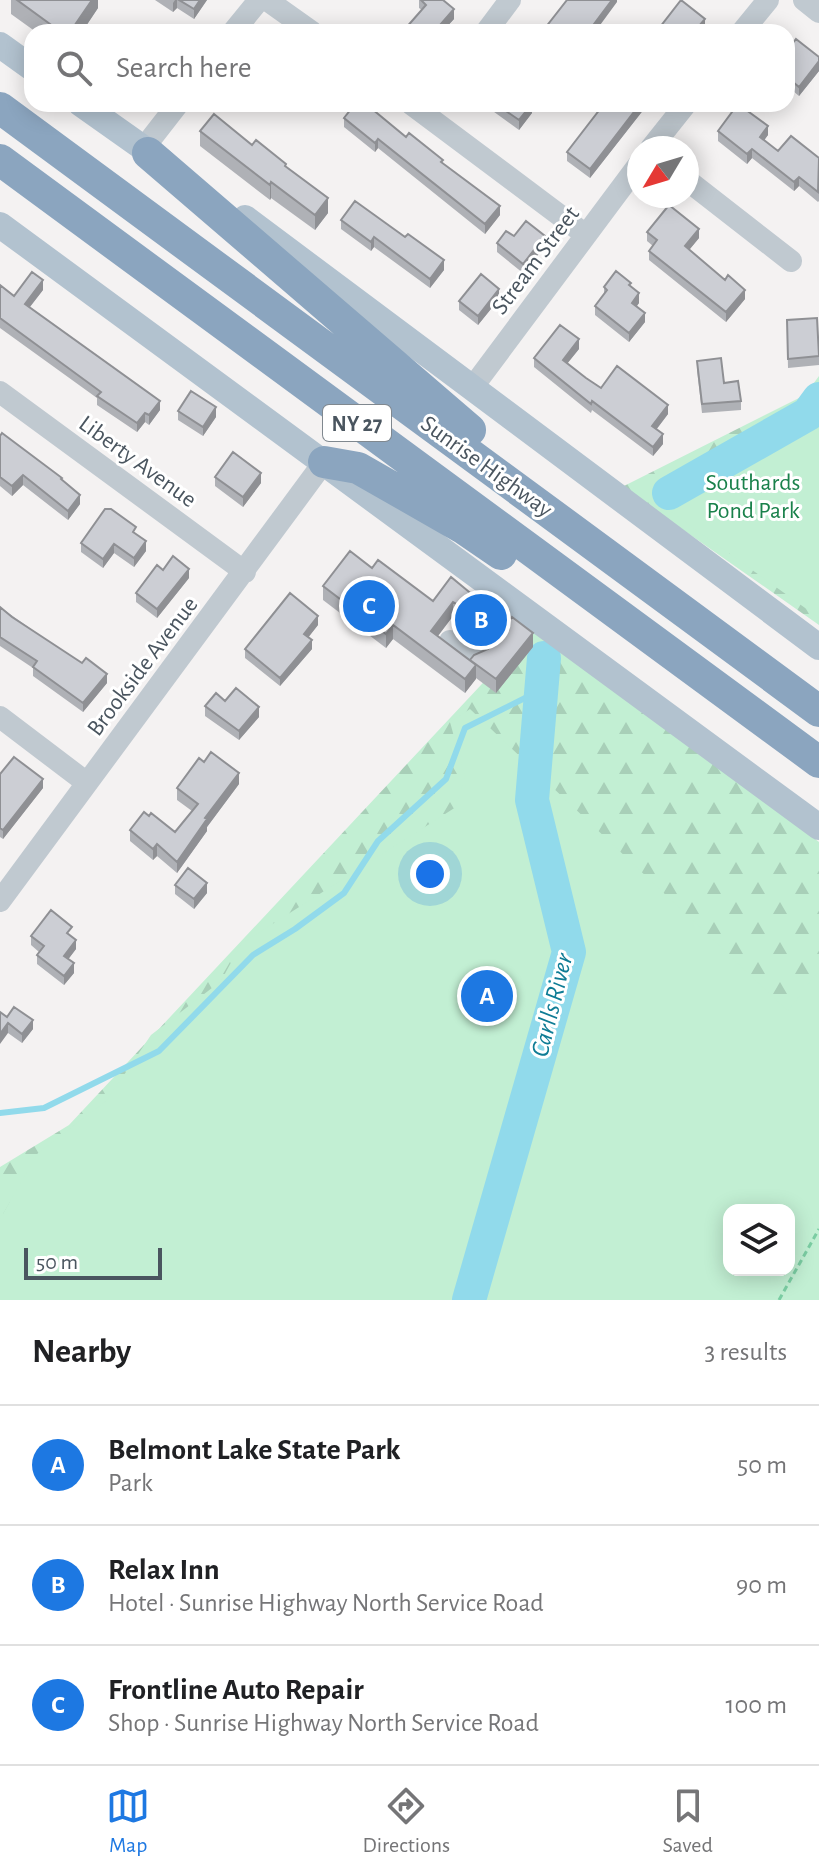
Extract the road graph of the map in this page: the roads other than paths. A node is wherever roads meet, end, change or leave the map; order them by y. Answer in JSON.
{"nodes":[{"id":1,"x":259,"y":0,"type":"edge"},
{"id":2,"x":267,"y":0,"type":"edge"},
{"id":3,"x":510,"y":0,"type":"edge"},
{"id":4,"x":768,"y":0,"type":"edge"},
{"id":5,"x":804,"y":0,"type":"edge"},
{"id":6,"x":819,"y":12,"type":"edge"},
{"id":7,"x":240,"y":24,"type":"edge"},
{"id":8,"x":301,"y":24,"type":"edge"},
{"id":9,"x":492,"y":24,"type":"edge"},
{"id":10,"x":748,"y":24,"type":"edge"},
{"id":11,"x":0,"y":45,"type":"edge"},
{"id":12,"x":24,"y":62,"type":"edge"},
{"id":13,"x":0,"y":108,"type":"edge"},
{"id":14,"x":92,"y":112,"type":"edge"},
{"id":15,"x":173,"y":112,"type":"edge"},
{"id":16,"x":428,"y":112,"type":"edge"},
{"id":17,"x":680,"y":112,"type":"edge"},
{"id":18,"x":661,"y":136,"type":"edge"},
{"id":19,"x":146,"y":151,"type":"junction"},
{"id":20,"x":0,"y":160,"type":"edge"},
{"id":21,"x":627,"y":180,"type":"edge"},
{"id":22,"x":699,"y":189,"type":"edge"},
{"id":23,"x":0,"y":225,"type":"edge"},
{"id":24,"x":586,"y":235,"type":"junction"},
{"id":25,"x":791,"y":261,"type":"dead end"},
{"id":26,"x":472,"y":388,"type":"junction"},
{"id":27,"x":0,"y":392,"type":"edge"},
{"id":28,"x":324,"y":462,"type":"junction"},
{"id":29,"x":566,"y":524,"type":"junction"},
{"id":30,"x":245,"y":572,"type":"junction"},
{"id":31,"x":515,"y":603,"type":"junction"},
{"id":32,"x":450,"y":641,"type":"edge"},
{"id":33,"x":819,"y":647,"type":"edge"},
{"id":34,"x":714,"y":685,"type":"junction"},
{"id":35,"x":819,"y":711,"type":"edge"},
{"id":36,"x":0,"y":717,"type":"edge"},
{"id":37,"x":819,"y":762,"type":"edge"},
{"id":38,"x":87,"y":783,"type":"junction"},
{"id":39,"x":819,"y":827,"type":"edge"},
{"id":40,"x":0,"y":901,"type":"edge"}],
"edges":[{"from":1,"to":7,"type":"street"},
{"from":2,"to":8,"type":"street"},
{"from":3,"to":9,"type":"street"},
{"from":4,"to":10,"type":"street"},
{"from":5,"to":6,"type":"street"},
{"from":11,"to":12,"type":"main road"},
{"from":13,"to":29,"type":"highway","name":"Sunrise Highway","number":"NY 27"},
{"from":14,"to":19,"type":"main road"},
{"from":15,"to":19,"type":"street"},
{"from":16,"to":24,"type":"street"},
{"from":17,"to":18,"type":"street"},
{"from":19,"to":26,"type":"main road"},
{"from":19,"to":29,"type":"highway"},
{"from":20,"to":34,"type":"highway","name":"Sunrise Highway","number":"NY 27"},
{"from":21,"to":24,"type":"street","name":"Stream Street"},
{"from":22,"to":25,"type":"street"},
{"from":23,"to":28,"type":"main road"},
{"from":24,"to":26,"type":"street","name":"Stream Street"},
{"from":26,"to":33,"type":"main road"},
{"from":27,"to":30,"type":"street","name":"Liberty Avenue"},
{"from":28,"to":30,"type":"street","name":"Brookside Avenue"},
{"from":28,"to":31,"type":"main road"},
{"from":28,"to":34,"type":"highway"},
{"from":29,"to":35,"type":"highway","name":"Sunrise Highway","number":"NY 27"},
{"from":30,"to":38,"type":"street","name":"Brookside Avenue"},
{"from":31,"to":32,"type":"street"},
{"from":31,"to":39,"type":"main road"},
{"from":34,"to":37,"type":"highway","name":"Sunrise Highway","number":"NY 27"},
{"from":36,"to":38,"type":"street"},
{"from":38,"to":40,"type":"street","name":"Brookside Avenue"}]}
